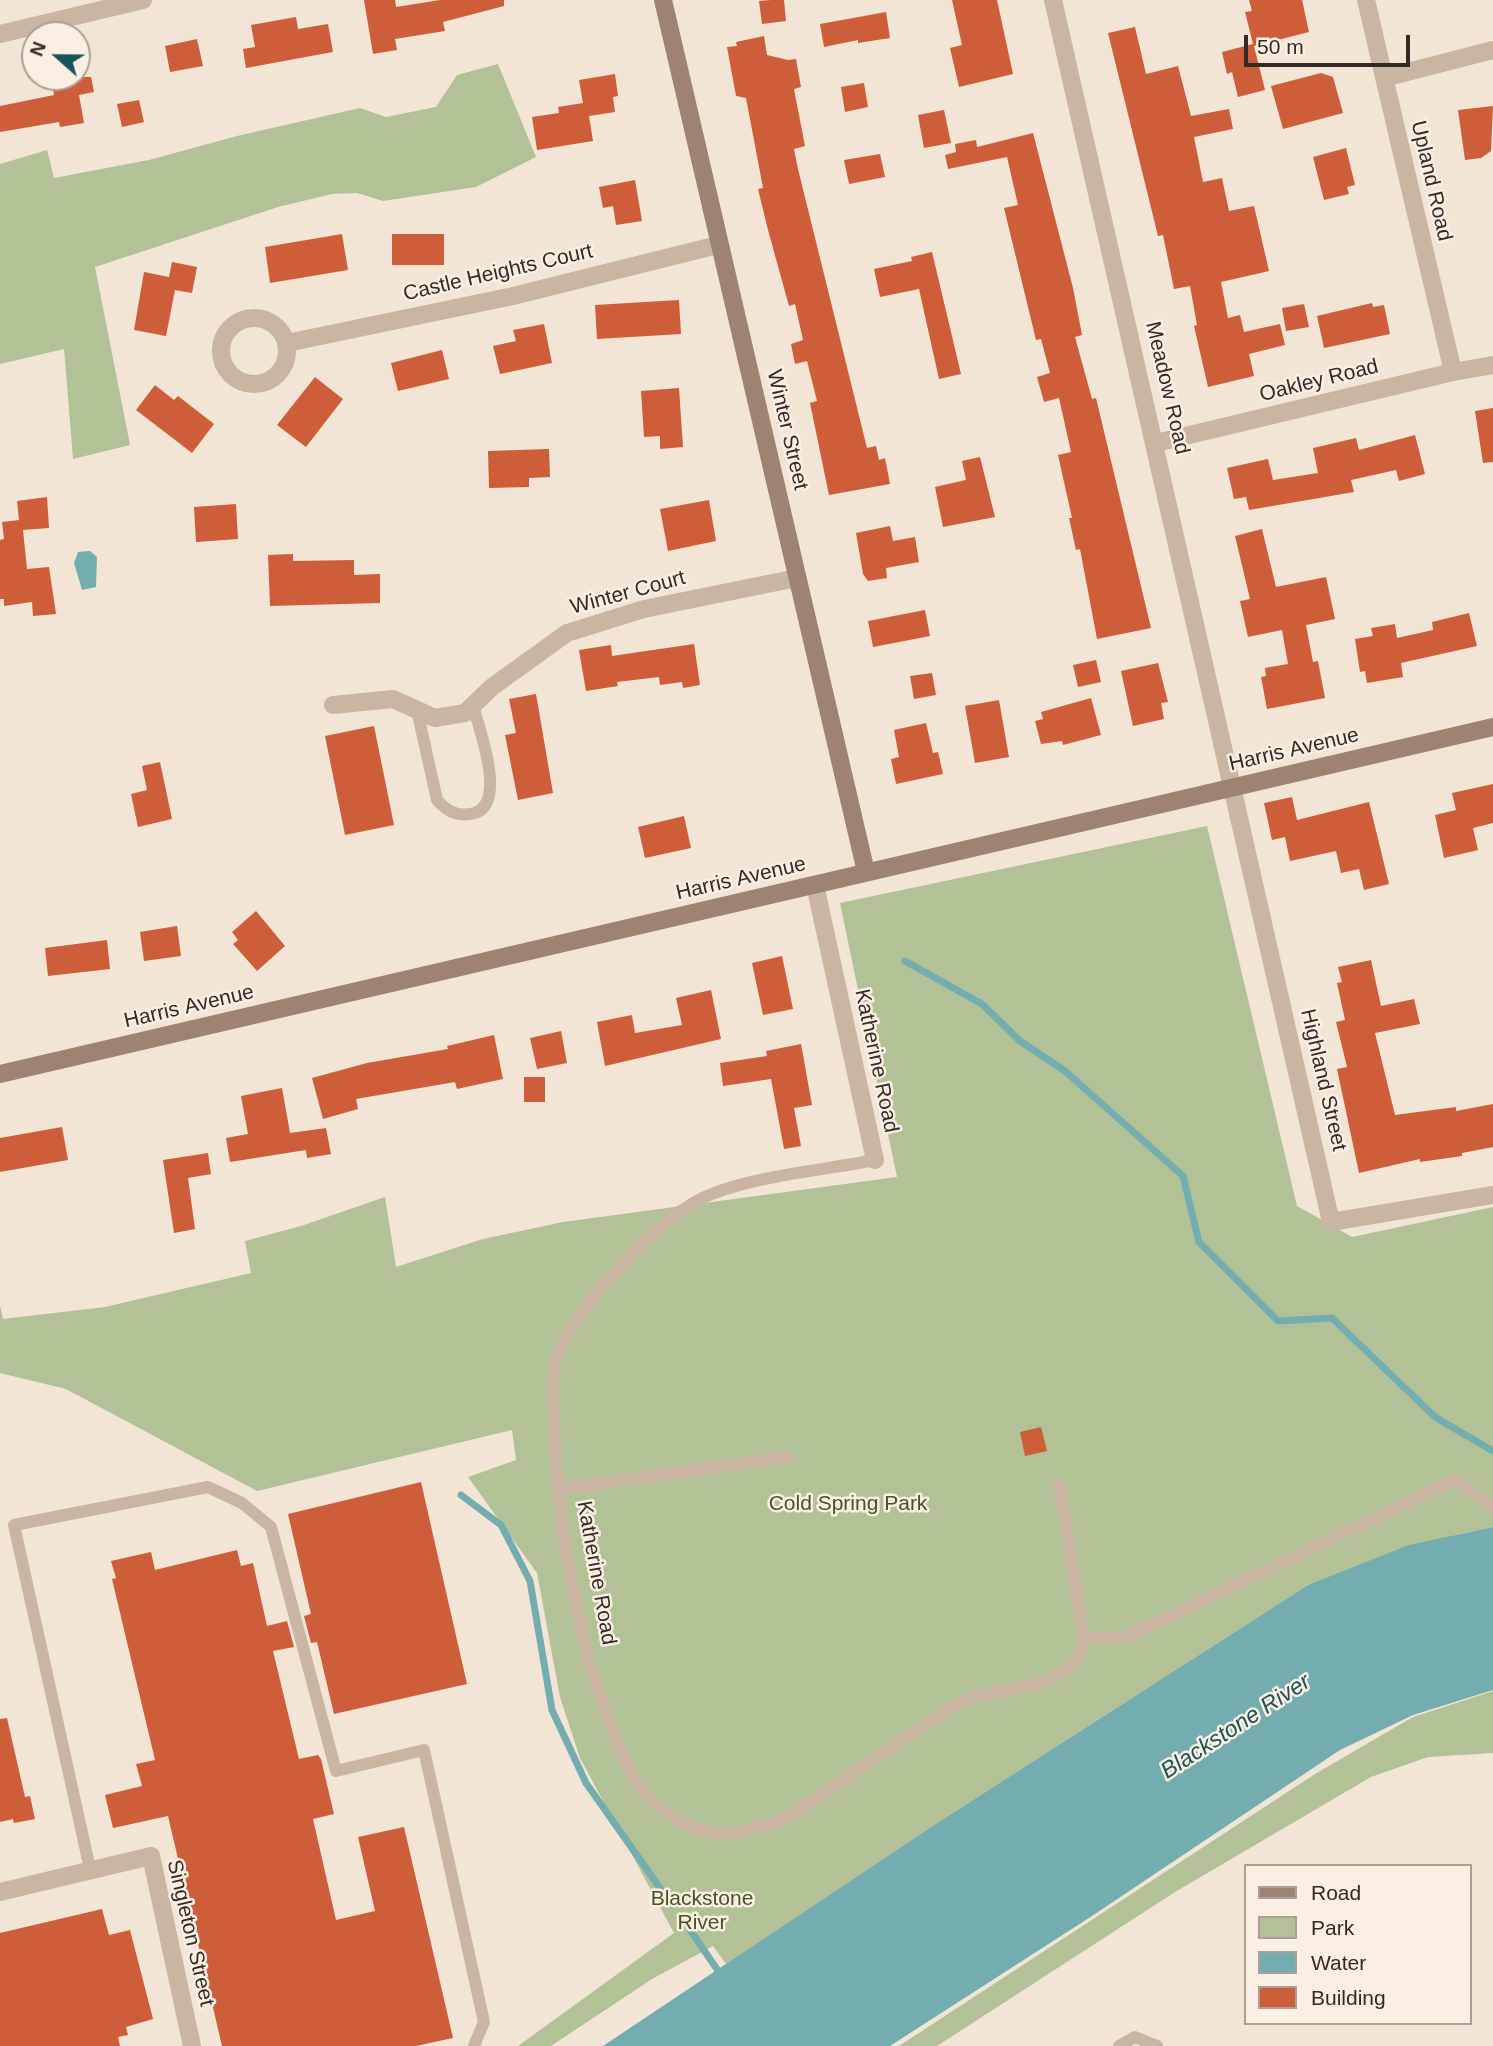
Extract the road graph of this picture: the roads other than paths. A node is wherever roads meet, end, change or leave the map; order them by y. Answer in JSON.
{"nodes":[{"id":1,"x":144,"y":0,"type":"edge"},
{"id":2,"x":663,"y":0,"type":"edge"},
{"id":3,"x":1053,"y":0,"type":"edge"},
{"id":4,"x":1366,"y":0,"type":"edge"},
{"id":5,"x":70,"y":8,"type":"edge"},
{"id":6,"x":0,"y":34,"type":"edge"},
{"id":7,"x":1493,"y":50,"type":"edge"},
{"id":8,"x":1384,"y":78,"type":"junction"},
{"id":9,"x":718,"y":245,"type":"junction"},
{"id":10,"x":287,"y":344,"type":"dead end"},
{"id":11,"x":1493,"y":365,"type":"edge"},
{"id":12,"x":1454,"y":372,"type":"junction"},
{"id":13,"x":1156,"y":443,"type":"junction"},
{"id":14,"x":797,"y":578,"type":"junction"},
{"id":15,"x":333,"y":705,"type":"dead end"},
{"id":16,"x":473,"y":706,"type":"junction"},
{"id":17,"x":417,"y":710,"type":"junction"},
{"id":18,"x":1493,"y":727,"type":"edge"},
{"id":19,"x":1234,"y":787,"type":"junction"},
{"id":20,"x":866,"y":872,"type":"junction"},
{"id":21,"x":814,"y":885,"type":"junction"},
{"id":22,"x":0,"y":1074,"type":"edge"},
{"id":23,"x":874,"y":1160,"type":"joint"},
{"id":24,"x":1493,"y":1195,"type":"edge"},
{"id":25,"x":788,"y":1457,"type":"dead end"},
{"id":26,"x":1059,"y":1484,"type":"dead end"},
{"id":27,"x":559,"y":1489,"type":"junction"},
{"id":28,"x":1493,"y":1506,"type":"edge"},
{"id":29,"x":1084,"y":1639,"type":"junction"},
{"id":30,"x":90,"y":1869,"type":"junction"},
{"id":31,"x":0,"y":1892,"type":"edge"},
{"id":32,"x":192,"y":2046,"type":"edge"},
{"id":33,"x":474,"y":2046,"type":"edge"},
{"id":34,"x":1119,"y":2046,"type":"edge"},
{"id":35,"x":1157,"y":2046,"type":"edge"}],
"edges":[{"from":1,"to":5,"type":"street"},
{"from":2,"to":9,"type":"main road","name":"Winter Street"},
{"from":3,"to":13,"type":"street","name":"Meadow Road"},
{"from":4,"to":8,"type":"street","name":"Upland Road"},
{"from":5,"to":6,"type":"street"},
{"from":7,"to":8,"type":"street"},
{"from":8,"to":12,"type":"street","name":"Upland Road"},
{"from":9,"to":10,"type":"street","name":"Castle Heights Court"},
{"from":9,"to":14,"type":"main road","name":"Winter Street"},
{"from":11,"to":12,"type":"street","name":"Oakley Road"},
{"from":12,"to":13,"type":"street","name":"Oakley Road"},
{"from":13,"to":19,"type":"street","name":"Meadow Road"},
{"from":14,"to":16,"type":"street","name":"Winter Court"},
{"from":14,"to":20,"type":"main road","name":"Winter Street"},
{"from":15,"to":17,"type":"street","name":"Winter Court"},
{"from":16,"to":17,"type":"street","name":"Winter Court"},
{"from":16,"to":17,"type":"lane"},
{"from":18,"to":19,"type":"main road","name":"Harris Avenue"},
{"from":19,"to":20,"type":"main road","name":"Harris Avenue"},
{"from":19,"to":24,"type":"street","name":"Highland Street"},
{"from":20,"to":21,"type":"main road","name":"Harris Avenue"},
{"from":21,"to":22,"type":"main road","name":"Harris Avenue"},
{"from":21,"to":23,"type":"street","name":"Katherine Road"},
{"from":23,"to":27,"type":"lane","name":"Katherine Road"},
{"from":25,"to":27,"type":"lane"},
{"from":26,"to":29,"type":"lane"},
{"from":27,"to":29,"type":"lane","name":"Katherine Road"},
{"from":28,"to":29,"type":"lane"},
{"from":30,"to":31,"type":"street","name":"Singleton Street"},
{"from":30,"to":32,"type":"street","name":"Singleton Street"},
{"from":30,"to":33,"type":"lane"},
{"from":34,"to":35,"type":"lane"}]}
